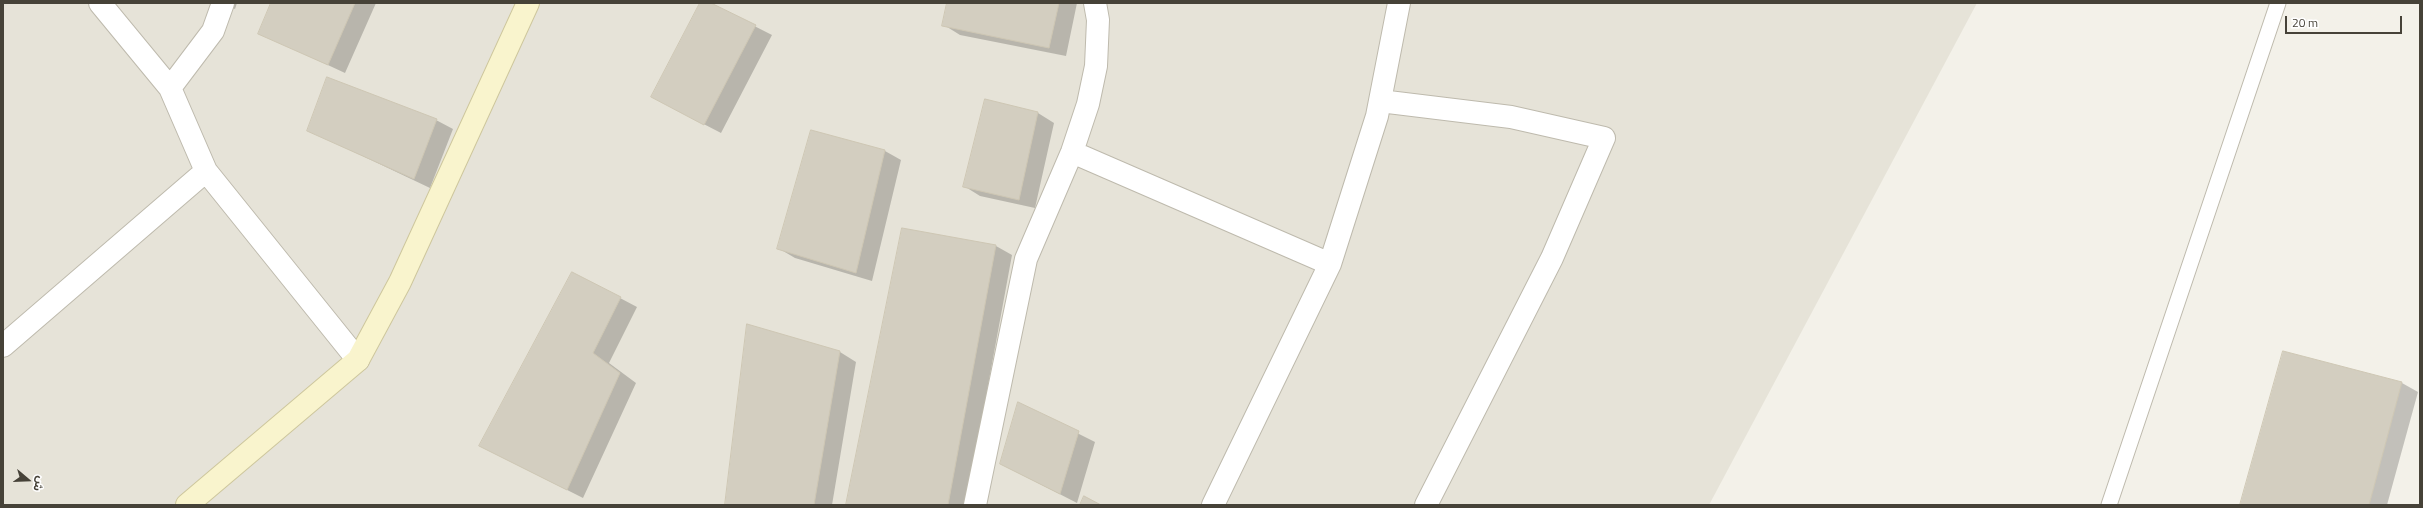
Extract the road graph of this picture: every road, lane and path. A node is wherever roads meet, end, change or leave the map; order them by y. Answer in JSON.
{"nodes":[{"id":1,"x":100,"y":3,"type":"edge"},
{"id":2,"x":223,"y":3,"type":"edge"},
{"id":3,"x":528,"y":3,"type":"edge"},
{"id":4,"x":1095,"y":3,"type":"edge"},
{"id":5,"x":1399,"y":3,"type":"edge"},
{"id":6,"x":2278,"y":3,"type":"edge"},
{"id":7,"x":170,"y":88,"type":"junction"},
{"id":8,"x":1380,"y":101,"type":"junction"},
{"id":9,"x":1072,"y":152,"type":"junction"},
{"id":10,"x":206,"y":171,"type":"junction"},
{"id":11,"x":1330,"y":264,"type":"junction"},
{"id":12,"x":3,"y":346,"type":"edge"},
{"id":13,"x":358,"y":360,"type":"junction"},
{"id":14,"x":187,"y":505,"type":"edge"},
{"id":15,"x":975,"y":505,"type":"edge"},
{"id":16,"x":1213,"y":505,"type":"edge"},
{"id":17,"x":1426,"y":505,"type":"edge"},
{"id":18,"x":2109,"y":505,"type":"edge"}],
"edges":[{"from":1,"to":7,"type":"street"},
{"from":2,"to":7,"type":"street"},
{"from":3,"to":13,"type":"street"},
{"from":4,"to":9,"type":"street"},
{"from":5,"to":8,"type":"street"},
{"from":6,"to":18,"type":"lane"},
{"from":7,"to":10,"type":"street"},
{"from":8,"to":11,"type":"street"},
{"from":8,"to":17,"type":"street"},
{"from":9,"to":11,"type":"street"},
{"from":9,"to":15,"type":"street"},
{"from":10,"to":12,"type":"street"},
{"from":10,"to":13,"type":"street"},
{"from":11,"to":16,"type":"street"},
{"from":13,"to":14,"type":"street"}]}
